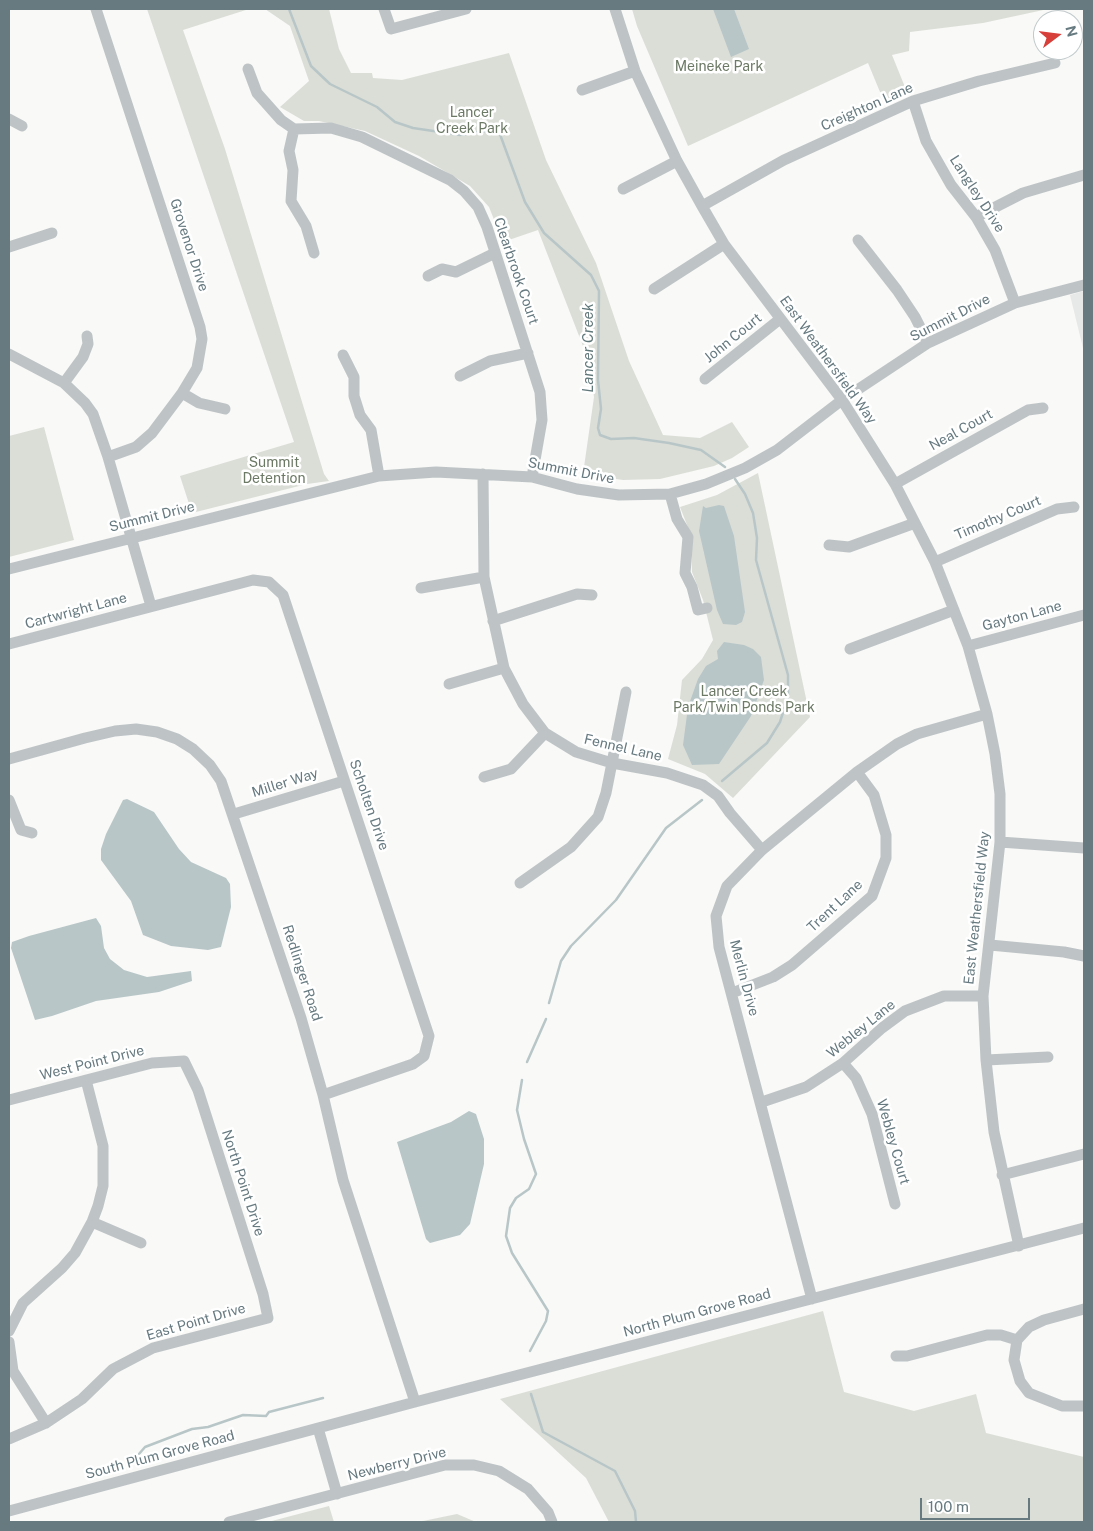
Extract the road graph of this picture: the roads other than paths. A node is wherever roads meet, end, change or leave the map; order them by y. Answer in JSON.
{"nodes":[{"id":1,"x":96,"y":9,"type":"edge"},
{"id":2,"x":384,"y":9,"type":"edge"},
{"id":3,"x":466,"y":9,"type":"edge"},
{"id":4,"x":615,"y":9,"type":"edge"},
{"id":5,"x":1055,"y":63,"type":"dead end"},
{"id":6,"x":248,"y":69,"type":"dead end"},
{"id":7,"x":636,"y":71,"type":"junction"},
{"id":8,"x":582,"y":90,"type":"dead end"},
{"id":9,"x":913,"y":101,"type":"junction"},
{"id":10,"x":9,"y":118,"type":"edge"},
{"id":11,"x":22,"y":126,"type":"dead end"},
{"id":12,"x":294,"y":129,"type":"junction"},
{"id":13,"x":677,"y":161,"type":"junction"},
{"id":14,"x":1084,"y":175,"type":"edge"},
{"id":15,"x":623,"y":189,"type":"dead end"},
{"id":16,"x":702,"y":206,"type":"junction"},
{"id":17,"x":976,"y":217,"type":"junction"},
{"id":18,"x":52,"y":233,"type":"dead end"},
{"id":19,"x":858,"y":240,"type":"dead end"},
{"id":20,"x":724,"y":244,"type":"junction"},
{"id":21,"x":9,"y":247,"type":"edge"},
{"id":22,"x":314,"y":253,"type":"dead end"},
{"id":23,"x":495,"y":253,"type":"junction"},
{"id":24,"x":428,"y":276,"type":"dead end"},
{"id":25,"x":1084,"y":285,"type":"edge"},
{"id":26,"x":654,"y":289,"type":"dead end"},
{"id":27,"x":1015,"y":303,"type":"junction"},
{"id":28,"x":780,"y":319,"type":"junction"},
{"id":29,"x":87,"y":336,"type":"dead end"},
{"id":30,"x":928,"y":343,"type":"junction"},
{"id":31,"x":528,"y":353,"type":"junction"},
{"id":32,"x":9,"y":354,"type":"edge"},
{"id":33,"x":343,"y":355,"type":"dead end"},
{"id":34,"x":460,"y":376,"type":"dead end"},
{"id":35,"x":704,"y":380,"type":"dead end"},
{"id":36,"x":64,"y":383,"type":"junction"},
{"id":37,"x":182,"y":392,"type":"junction"},
{"id":38,"x":842,"y":400,"type":"junction"},
{"id":39,"x":1043,"y":408,"type":"dead end"},
{"id":40,"x":226,"y":409,"type":"dead end"},
{"id":41,"x":108,"y":457,"type":"junction"},
{"id":42,"x":483,"y":474,"type":"junction"},
{"id":43,"x":379,"y":476,"type":"junction"},
{"id":44,"x":532,"y":477,"type":"junction"},
{"id":45,"x":896,"y":484,"type":"junction"},
{"id":46,"x":670,"y":494,"type":"junction"},
{"id":47,"x":1074,"y":507,"type":"dead end"},
{"id":48,"x":915,"y":523,"type":"junction"},
{"id":49,"x":132,"y":538,"type":"junction"},
{"id":50,"x":829,"y":545,"type":"dead end"},
{"id":51,"x":935,"y":562,"type":"junction"},
{"id":52,"x":9,"y":569,"type":"edge"},
{"id":53,"x":484,"y":577,"type":"junction"},
{"id":54,"x":421,"y":588,"type":"dead end"},
{"id":55,"x":592,"y":596,"type":"dead end"},
{"id":56,"x":151,"y":606,"type":"junction"},
{"id":57,"x":707,"y":608,"type":"dead end"},
{"id":58,"x":954,"y":610,"type":"junction"},
{"id":59,"x":1084,"y":615,"type":"edge"},
{"id":60,"x":493,"y":621,"type":"junction"},
{"id":61,"x":9,"y":644,"type":"edge"},
{"id":62,"x":968,"y":646,"type":"junction"},
{"id":63,"x":850,"y":649,"type":"dead end"},
{"id":64,"x":504,"y":668,"type":"junction"},
{"id":65,"x":450,"y":684,"type":"dead end"},
{"id":66,"x":626,"y":692,"type":"dead end"},
{"id":67,"x":987,"y":714,"type":"junction"},
{"id":68,"x":545,"y":733,"type":"junction"},
{"id":69,"x":9,"y":760,"type":"edge"},
{"id":70,"x":612,"y":763,"type":"junction"},
{"id":71,"x":857,"y":772,"type":"junction"},
{"id":72,"x":484,"y":777,"type":"dead end"},
{"id":73,"x":344,"y":781,"type":"junction"},
{"id":74,"x":9,"y":800,"type":"edge"},
{"id":75,"x":234,"y":814,"type":"junction"},
{"id":76,"x":32,"y":833,"type":"dead end"},
{"id":77,"x":1000,"y":842,"type":"junction"},
{"id":78,"x":1084,"y":848,"type":"edge"},
{"id":79,"x":762,"y":850,"type":"junction"},
{"id":80,"x":520,"y":883,"type":"dead end"},
{"id":81,"x":990,"y":945,"type":"junction"},
{"id":82,"x":1084,"y":956,"type":"edge"},
{"id":83,"x":732,"y":993,"type":"junction"},
{"id":84,"x":983,"y":996,"type":"junction"},
{"id":85,"x":1048,"y":1057,"type":"dead end"},
{"id":86,"x":184,"y":1060,"type":"joint"},
{"id":87,"x":986,"y":1060,"type":"junction"},
{"id":88,"x":843,"y":1064,"type":"junction"},
{"id":89,"x":86,"y":1080,"type":"junction"},
{"id":90,"x":323,"y":1095,"type":"junction"},
{"id":91,"x":9,"y":1100,"type":"edge"},
{"id":92,"x":762,"y":1102,"type":"junction"},
{"id":93,"x":1084,"y":1154,"type":"edge"},
{"id":94,"x":1002,"y":1175,"type":"junction"},
{"id":95,"x":895,"y":1204,"type":"dead end"},
{"id":96,"x":92,"y":1222,"type":"junction"},
{"id":97,"x":1084,"y":1228,"type":"edge"},
{"id":98,"x":142,"y":1243,"type":"dead end"},
{"id":99,"x":1018,"y":1246,"type":"junction"},
{"id":100,"x":812,"y":1299,"type":"junction"},
{"id":101,"x":1084,"y":1309,"type":"edge"},
{"id":102,"x":268,"y":1318,"type":"joint"},
{"id":103,"x":9,"y":1331,"type":"edge"},
{"id":104,"x":1017,"y":1340,"type":"junction"},
{"id":105,"x":9,"y":1342,"type":"edge"},
{"id":106,"x":896,"y":1356,"type":"dead end"},
{"id":107,"x":415,"y":1402,"type":"junction"},
{"id":108,"x":1084,"y":1406,"type":"edge"},
{"id":109,"x":46,"y":1423,"type":"junction"},
{"id":110,"x":318,"y":1428,"type":"junction"},
{"id":111,"x":9,"y":1439,"type":"edge"},
{"id":112,"x":337,"y":1494,"type":"junction"},
{"id":113,"x":9,"y":1511,"type":"edge"},
{"id":114,"x":229,"y":1522,"type":"edge"},
{"id":115,"x":552,"y":1522,"type":"edge"}],
"edges":[{"from":1,"to":37,"type":"street","name":"Grovenor Drive"},
{"from":2,"to":3,"type":"street"},
{"from":4,"to":7,"type":"street","name":"East Weathersfield Way"},
{"from":5,"to":9,"type":"street","name":"Creighton Lane"},
{"from":6,"to":12,"type":"street"},
{"from":7,"to":8,"type":"street"},
{"from":7,"to":13,"type":"street","name":"East Weathersfield Way"},
{"from":9,"to":16,"type":"street","name":"Creighton Lane"},
{"from":9,"to":17,"type":"street","name":"Langley Drive"},
{"from":10,"to":11,"type":"street"},
{"from":12,"to":22,"type":"street"},
{"from":12,"to":23,"type":"street","name":"Clearbrook Court"},
{"from":13,"to":15,"type":"street"},
{"from":13,"to":16,"type":"street","name":"East Weathersfield Way"},
{"from":14,"to":17,"type":"street"},
{"from":16,"to":20,"type":"street","name":"East Weathersfield Way"},
{"from":17,"to":27,"type":"street","name":"Langley Drive"},
{"from":18,"to":21,"type":"street"},
{"from":19,"to":30,"type":"street"},
{"from":20,"to":26,"type":"street"},
{"from":20,"to":28,"type":"street","name":"East Weathersfield Way"},
{"from":23,"to":24,"type":"street"},
{"from":23,"to":31,"type":"street","name":"Clearbrook Court"},
{"from":25,"to":27,"type":"street","name":"Summit Drive"},
{"from":27,"to":30,"type":"street","name":"Summit Drive"},
{"from":28,"to":35,"type":"street","name":"John Court"},
{"from":28,"to":38,"type":"street","name":"East Weathersfield Way"},
{"from":29,"to":36,"type":"street"},
{"from":30,"to":38,"type":"street","name":"Summit Drive"},
{"from":31,"to":34,"type":"street"},
{"from":31,"to":44,"type":"street","name":"Clearbrook Court"},
{"from":32,"to":36,"type":"street"},
{"from":33,"to":43,"type":"street"},
{"from":36,"to":41,"type":"street"},
{"from":37,"to":40,"type":"street"},
{"from":37,"to":41,"type":"street","name":"Grovenor Drive"},
{"from":38,"to":45,"type":"street","name":"East Weathersfield Way"},
{"from":38,"to":46,"type":"street","name":"Summit Drive"},
{"from":39,"to":45,"type":"street","name":"Neal Court"},
{"from":41,"to":49,"type":"street"},
{"from":42,"to":43,"type":"street","name":"Summit Drive"},
{"from":42,"to":44,"type":"street","name":"Summit Drive"},
{"from":42,"to":53,"type":"street","name":"Fennel Lane"},
{"from":43,"to":49,"type":"street","name":"Summit Drive"},
{"from":44,"to":46,"type":"street","name":"Summit Drive"},
{"from":45,"to":48,"type":"street","name":"East Weathersfield Way"},
{"from":46,"to":57,"type":"street"},
{"from":47,"to":51,"type":"street","name":"Timothy Court"},
{"from":48,"to":50,"type":"street"},
{"from":48,"to":51,"type":"street","name":"East Weathersfield Way"},
{"from":49,"to":52,"type":"street","name":"Summit Drive"},
{"from":49,"to":56,"type":"street"},
{"from":51,"to":58,"type":"street","name":"East Weathersfield Way"},
{"from":53,"to":54,"type":"street"},
{"from":53,"to":60,"type":"street","name":"Fennel Lane"},
{"from":55,"to":60,"type":"street"},
{"from":56,"to":61,"type":"street","name":"Cartwright Lane"},
{"from":56,"to":73,"type":"street","name":"Scholten Drive"},
{"from":58,"to":62,"type":"street","name":"East Weathersfield Way"},
{"from":58,"to":63,"type":"street"},
{"from":59,"to":62,"type":"street","name":"Gayton Lane"},
{"from":60,"to":64,"type":"street","name":"Fennel Lane"},
{"from":62,"to":67,"type":"street","name":"East Weathersfield Way"},
{"from":64,"to":65,"type":"street"},
{"from":64,"to":68,"type":"street","name":"Fennel Lane"},
{"from":66,"to":70,"type":"street"},
{"from":67,"to":71,"type":"street","name":"Merlin Drive"},
{"from":67,"to":77,"type":"street","name":"East Weathersfield Way"},
{"from":68,"to":70,"type":"street","name":"Fennel Lane"},
{"from":68,"to":72,"type":"street"},
{"from":69,"to":75,"type":"street","name":"Redlinger Road"},
{"from":70,"to":79,"type":"street","name":"Fennel Lane"},
{"from":70,"to":80,"type":"street"},
{"from":71,"to":79,"type":"street","name":"Merlin Drive"},
{"from":71,"to":83,"type":"street","name":"Trent Lane"},
{"from":73,"to":75,"type":"street","name":"Miller Way"},
{"from":73,"to":90,"type":"street","name":"Scholten Drive"},
{"from":74,"to":76,"type":"street"},
{"from":75,"to":90,"type":"street","name":"Redlinger Road"},
{"from":77,"to":78,"type":"street"},
{"from":77,"to":81,"type":"street","name":"East Weathersfield Way"},
{"from":79,"to":83,"type":"street","name":"Merlin Drive"},
{"from":81,"to":82,"type":"street"},
{"from":81,"to":84,"type":"street","name":"East Weathersfield Way"},
{"from":83,"to":92,"type":"street","name":"Merlin Drive"},
{"from":84,"to":87,"type":"street","name":"East Weathersfield Way"},
{"from":84,"to":88,"type":"street","name":"Webley Lane"},
{"from":85,"to":87,"type":"street"},
{"from":86,"to":89,"type":"street","name":"West Point Drive"},
{"from":86,"to":102,"type":"street","name":"North Point Drive"},
{"from":87,"to":94,"type":"street","name":"East Weathersfield Way"},
{"from":88,"to":92,"type":"street","name":"Webley Lane"},
{"from":88,"to":95,"type":"street","name":"Webley Court"},
{"from":89,"to":91,"type":"street","name":"West Point Drive"},
{"from":89,"to":96,"type":"street"},
{"from":90,"to":107,"type":"street","name":"Redlinger Road"},
{"from":92,"to":100,"type":"street","name":"Merlin Drive"},
{"from":93,"to":94,"type":"street"},
{"from":94,"to":99,"type":"street","name":"East Weathersfield Way"},
{"from":96,"to":98,"type":"street"},
{"from":96,"to":103,"type":"street"},
{"from":97,"to":99,"type":"street","name":"North Plum Grove Road"},
{"from":99,"to":100,"type":"street","name":"North Plum Grove Road"},
{"from":100,"to":107,"type":"street","name":"North Plum Grove Road"},
{"from":101,"to":104,"type":"street"},
{"from":102,"to":109,"type":"street","name":"East Point Drive"},
{"from":104,"to":106,"type":"street"},
{"from":104,"to":108,"type":"street"},
{"from":105,"to":109,"type":"street"},
{"from":107,"to":110,"type":"street","name":"North Plum Grove Road"},
{"from":109,"to":111,"type":"street","name":"East Point Drive"},
{"from":110,"to":112,"type":"street"},
{"from":110,"to":113,"type":"street","name":"South Plum Grove Road"},
{"from":112,"to":114,"type":"street","name":"Newberry Drive"},
{"from":112,"to":115,"type":"street","name":"Newberry Drive"}]}
